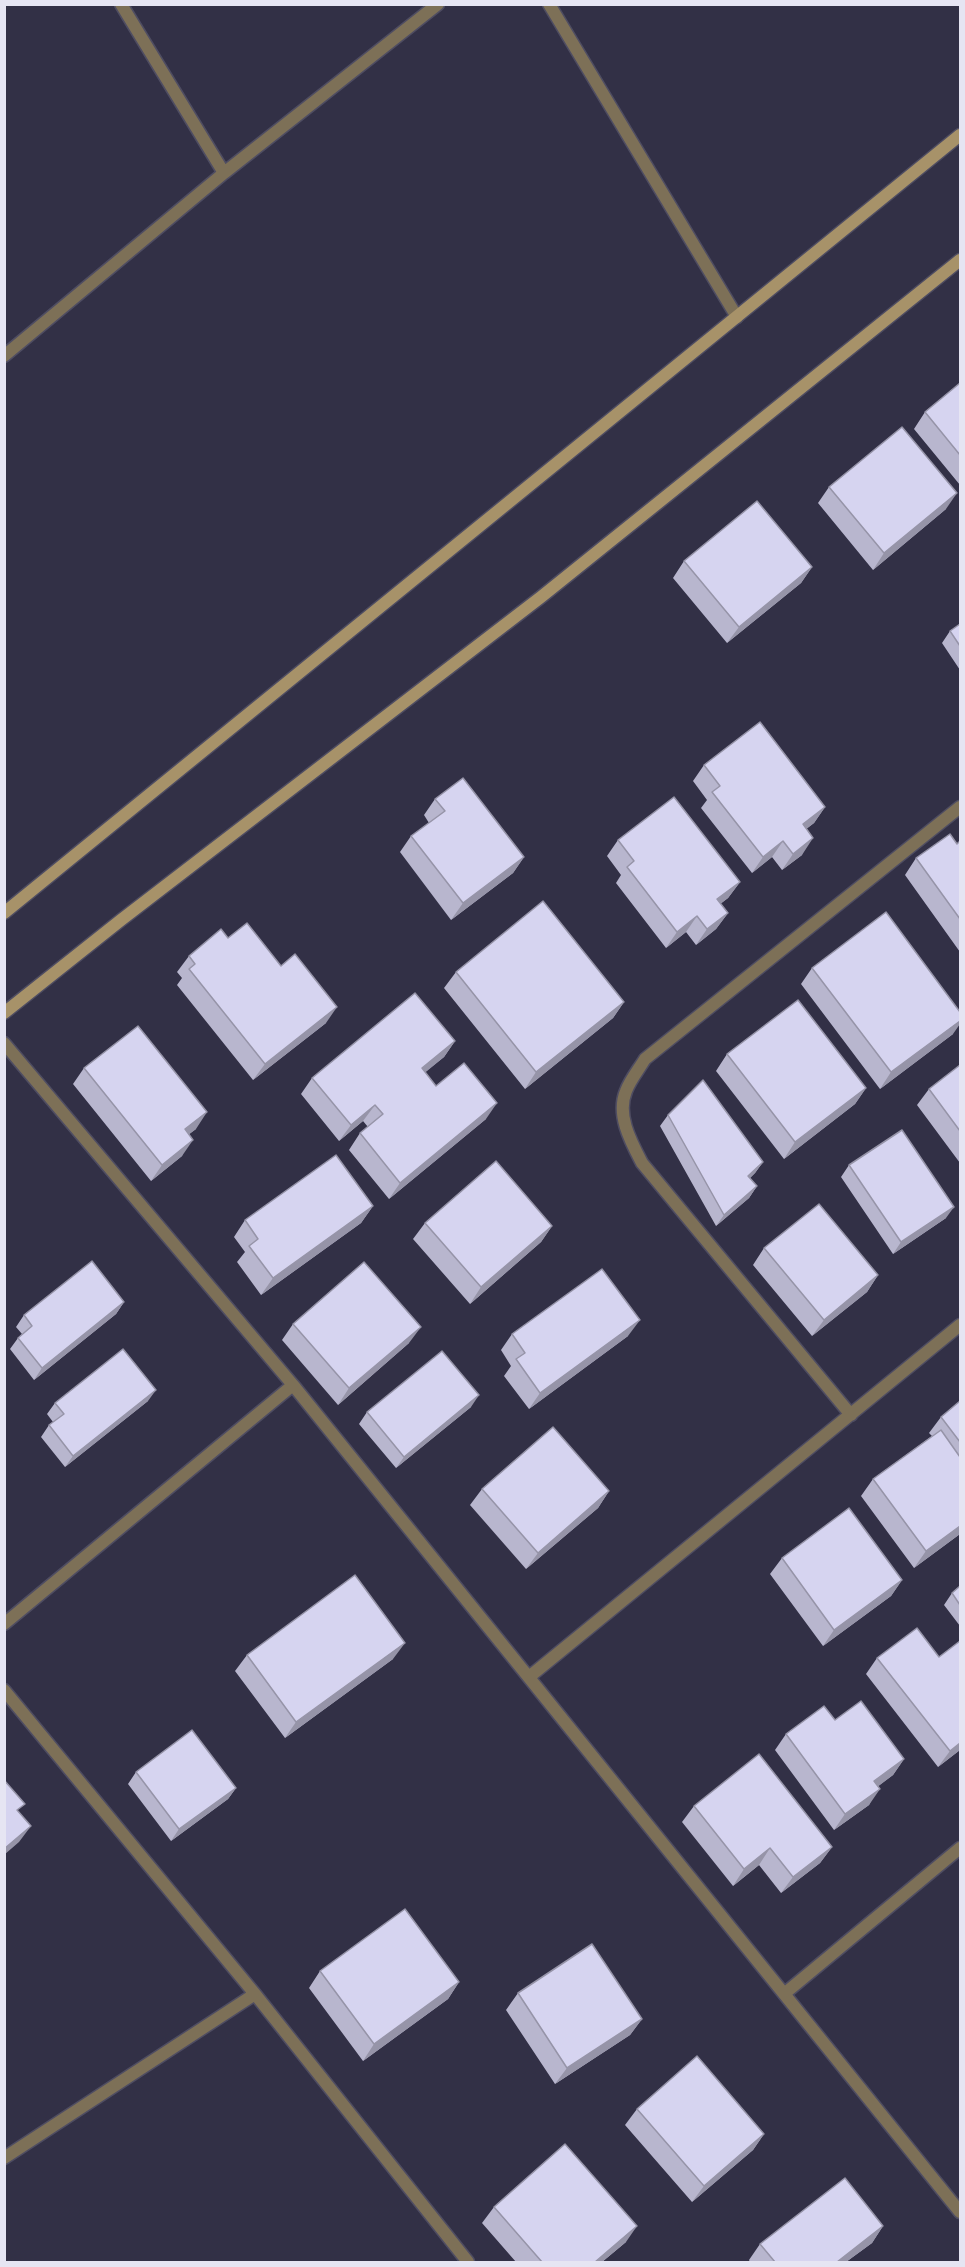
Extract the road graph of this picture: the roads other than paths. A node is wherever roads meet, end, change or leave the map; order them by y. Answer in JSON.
{"nodes":[{"id":1,"x":121,"y":4,"type":"edge"},
{"id":2,"x":438,"y":4,"type":"edge"},
{"id":3,"x":549,"y":4,"type":"edge"},
{"id":4,"x":960,"y":135,"type":"edge"},
{"id":5,"x":224,"y":172,"type":"junction"},
{"id":6,"x":960,"y":260,"type":"edge"},
{"id":7,"x":737,"y":317,"type":"junction"},
{"id":8,"x":4,"y":356,"type":"edge"},
{"id":9,"x":960,"y":807,"type":"edge"},
{"id":10,"x":4,"y":913,"type":"edge"},
{"id":11,"x":4,"y":1013,"type":"edge"},
{"id":12,"x":4,"y":1043,"type":"edge"},
{"id":13,"x":960,"y":1325,"type":"edge"},
{"id":14,"x":293,"y":1385,"type":"junction"},
{"id":15,"x":851,"y":1415,"type":"junction"},
{"id":16,"x":4,"y":1624,"type":"edge"},
{"id":17,"x":529,"y":1677,"type":"junction"},
{"id":18,"x":4,"y":1690,"type":"edge"},
{"id":19,"x":960,"y":1848,"type":"edge"},
{"id":20,"x":255,"y":1994,"type":"junction"},
{"id":21,"x":784,"y":1994,"type":"junction"},
{"id":22,"x":4,"y":2158,"type":"edge"},
{"id":23,"x":960,"y":2212,"type":"edge"},
{"id":24,"x":468,"y":2262,"type":"edge"}],
"edges":[{"from":1,"to":5,"type":"street"},
{"from":2,"to":5,"type":"street"},
{"from":3,"to":7,"type":"street"},
{"from":4,"to":7,"type":"main road"},
{"from":5,"to":8,"type":"street"},
{"from":6,"to":11,"type":"main road"},
{"from":7,"to":10,"type":"main road"},
{"from":9,"to":15,"type":"street"},
{"from":12,"to":14,"type":"street"},
{"from":13,"to":15,"type":"street"},
{"from":14,"to":16,"type":"street"},
{"from":14,"to":17,"type":"street"},
{"from":15,"to":17,"type":"street"},
{"from":17,"to":21,"type":"street"},
{"from":18,"to":20,"type":"street"},
{"from":19,"to":21,"type":"street"},
{"from":20,"to":22,"type":"street"},
{"from":20,"to":24,"type":"street"},
{"from":21,"to":23,"type":"street"}]}
